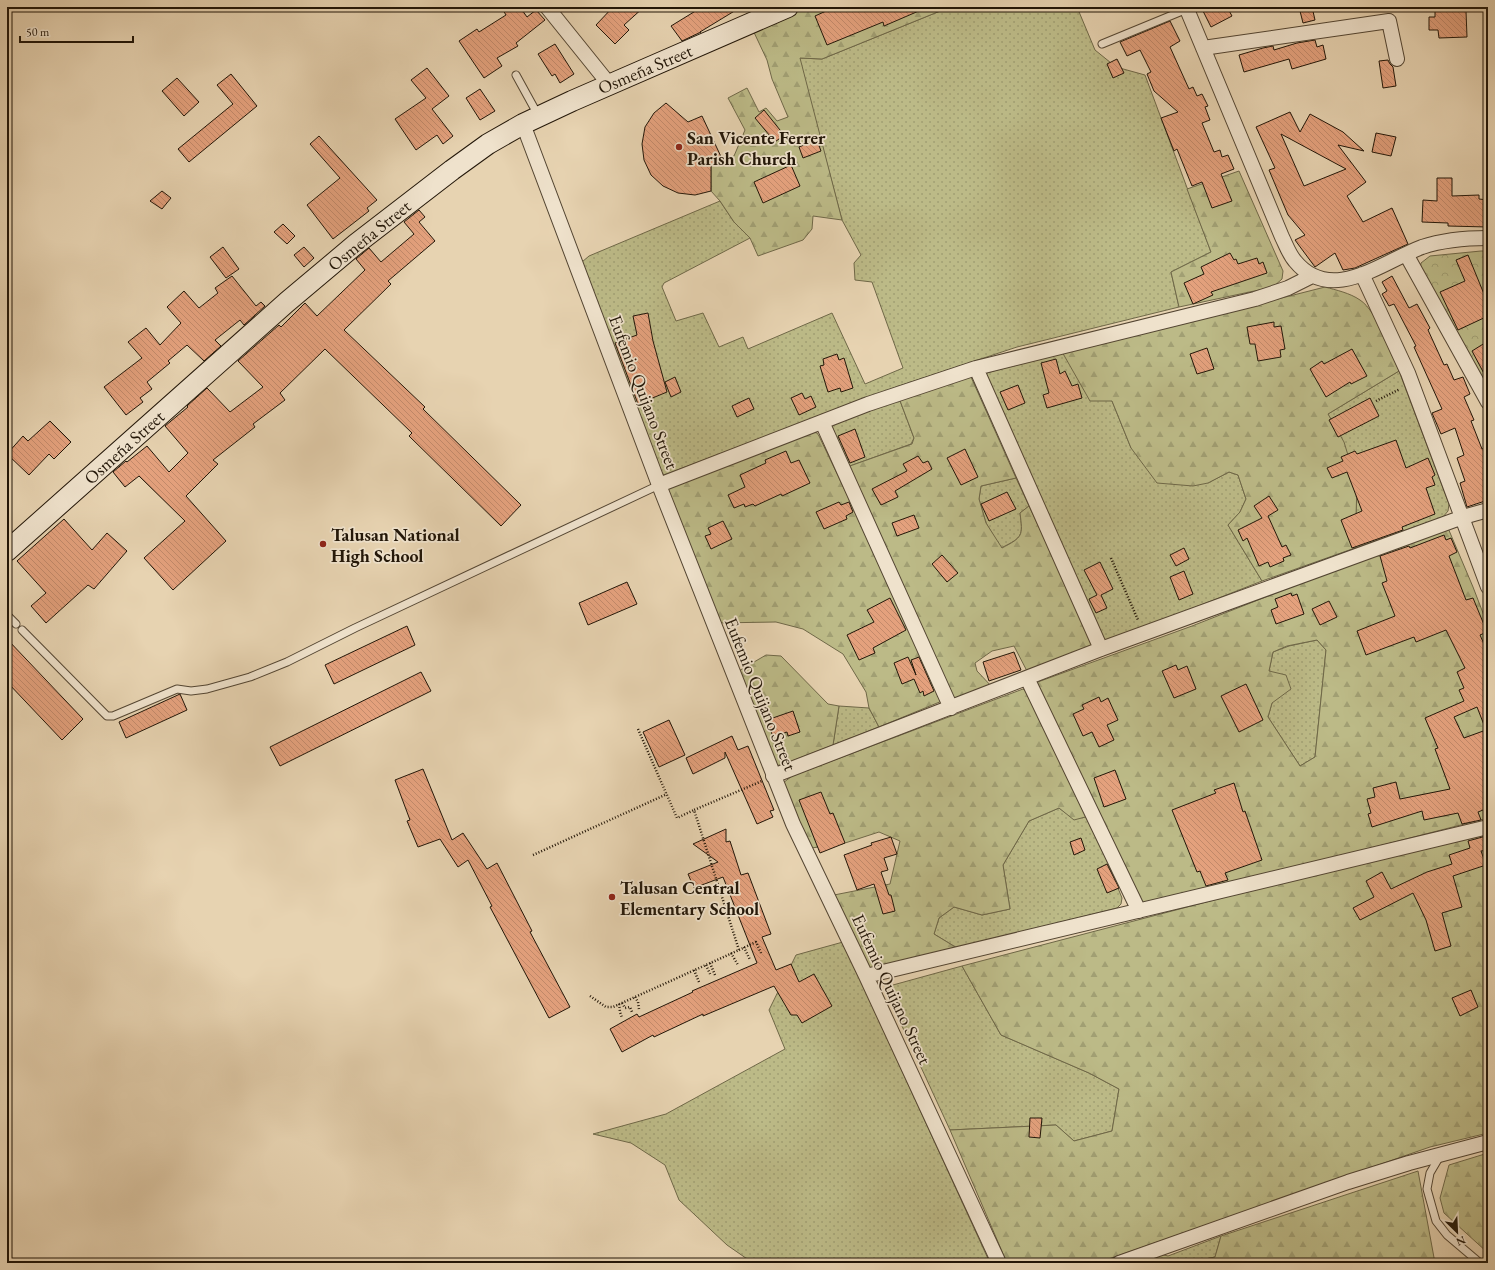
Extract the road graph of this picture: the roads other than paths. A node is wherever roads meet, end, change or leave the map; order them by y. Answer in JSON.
{"nodes":[{"id":1,"x":547,"y":7,"type":"edge"},
{"id":2,"x":788,"y":7,"type":"edge"},
{"id":3,"x":1186,"y":8,"type":"edge"},
{"id":4,"x":1102,"y":44,"type":"dead end"},
{"id":5,"x":1203,"y":48,"type":"junction"},
{"id":6,"x":1397,"y":59,"type":"dead end"},
{"id":7,"x":516,"y":75,"type":"dead end"},
{"id":8,"x":609,"y":84,"type":"junction"},
{"id":9,"x":531,"y":120,"type":"junction"},
{"id":10,"x":1488,"y":238,"type":"edge"},
{"id":11,"x":1406,"y":254,"type":"junction"},
{"id":12,"x":1362,"y":274,"type":"junction"},
{"id":13,"x":1312,"y":276,"type":"junction"},
{"id":14,"x":976,"y":368,"type":"junction"},
{"id":15,"x":1488,"y":402,"type":"edge"},
{"id":16,"x":822,"y":422,"type":"junction"},
{"id":17,"x":658,"y":485,"type":"junction"},
{"id":18,"x":1488,"y":510,"type":"edge"},
{"id":19,"x":1463,"y":517,"type":"junction"},
{"id":20,"x":7,"y":551,"type":"edge"},
{"id":21,"x":1488,"y":587,"type":"edge"},
{"id":22,"x":7,"y":616,"type":"edge"},
{"id":23,"x":16,"y":624,"type":"dead end"},
{"id":24,"x":22,"y":630,"type":"dead end"},
{"id":25,"x":1101,"y":649,"type":"junction"},
{"id":26,"x":1026,"y":678,"type":"junction"},
{"id":27,"x":951,"y":708,"type":"junction"},
{"id":28,"x":773,"y":776,"type":"junction"},
{"id":29,"x":1488,"y":827,"type":"edge"},
{"id":30,"x":1139,"y":911,"type":"junction"},
{"id":31,"x":866,"y":976,"type":"junction"},
{"id":32,"x":1488,"y":1142,"type":"edge"},
{"id":33,"x":1442,"y":1154,"type":"junction"},
{"id":34,"x":999,"y":1263,"type":"edge"},
{"id":35,"x":1119,"y":1263,"type":"edge"},
{"id":36,"x":1480,"y":1263,"type":"edge"}],
"edges":[{"from":1,"to":8,"type":"street"},
{"from":2,"to":8,"type":"main road","name":"Osmeña Street"},
{"from":3,"to":4,"type":"lane"},
{"from":3,"to":5,"type":"street"},
{"from":5,"to":6,"type":"street"},
{"from":5,"to":13,"type":"street"},
{"from":7,"to":9,"type":"lane"},
{"from":8,"to":9,"type":"main road","name":"Osmeña Street"},
{"from":9,"to":17,"type":"street","name":"Eufemio Quijano Street"},
{"from":9,"to":20,"type":"main road","name":"Osmeña Street"},
{"from":10,"to":11,"type":"street"},
{"from":11,"to":12,"type":"street"},
{"from":11,"to":15,"type":"street"},
{"from":12,"to":13,"type":"street"},
{"from":12,"to":19,"type":"street"},
{"from":13,"to":14,"type":"street"},
{"from":14,"to":16,"type":"street"},
{"from":14,"to":25,"type":"street"},
{"from":16,"to":17,"type":"street"},
{"from":16,"to":27,"type":"street"},
{"from":17,"to":24,"type":"lane"},
{"from":17,"to":28,"type":"street","name":"Eufemio Quijano Street"},
{"from":18,"to":19,"type":"street"},
{"from":19,"to":21,"type":"street"},
{"from":19,"to":25,"type":"street"},
{"from":22,"to":23,"type":"lane"},
{"from":25,"to":26,"type":"street"},
{"from":26,"to":27,"type":"street"},
{"from":26,"to":30,"type":"street"},
{"from":27,"to":28,"type":"street"},
{"from":28,"to":31,"type":"street","name":"Eufemio Quijano Street"},
{"from":29,"to":30,"type":"street"},
{"from":30,"to":31,"type":"street"},
{"from":31,"to":34,"type":"street","name":"Eufemio Quijano Street"},
{"from":32,"to":33,"type":"street"},
{"from":33,"to":35,"type":"street"},
{"from":33,"to":36,"type":"lane"}]}
